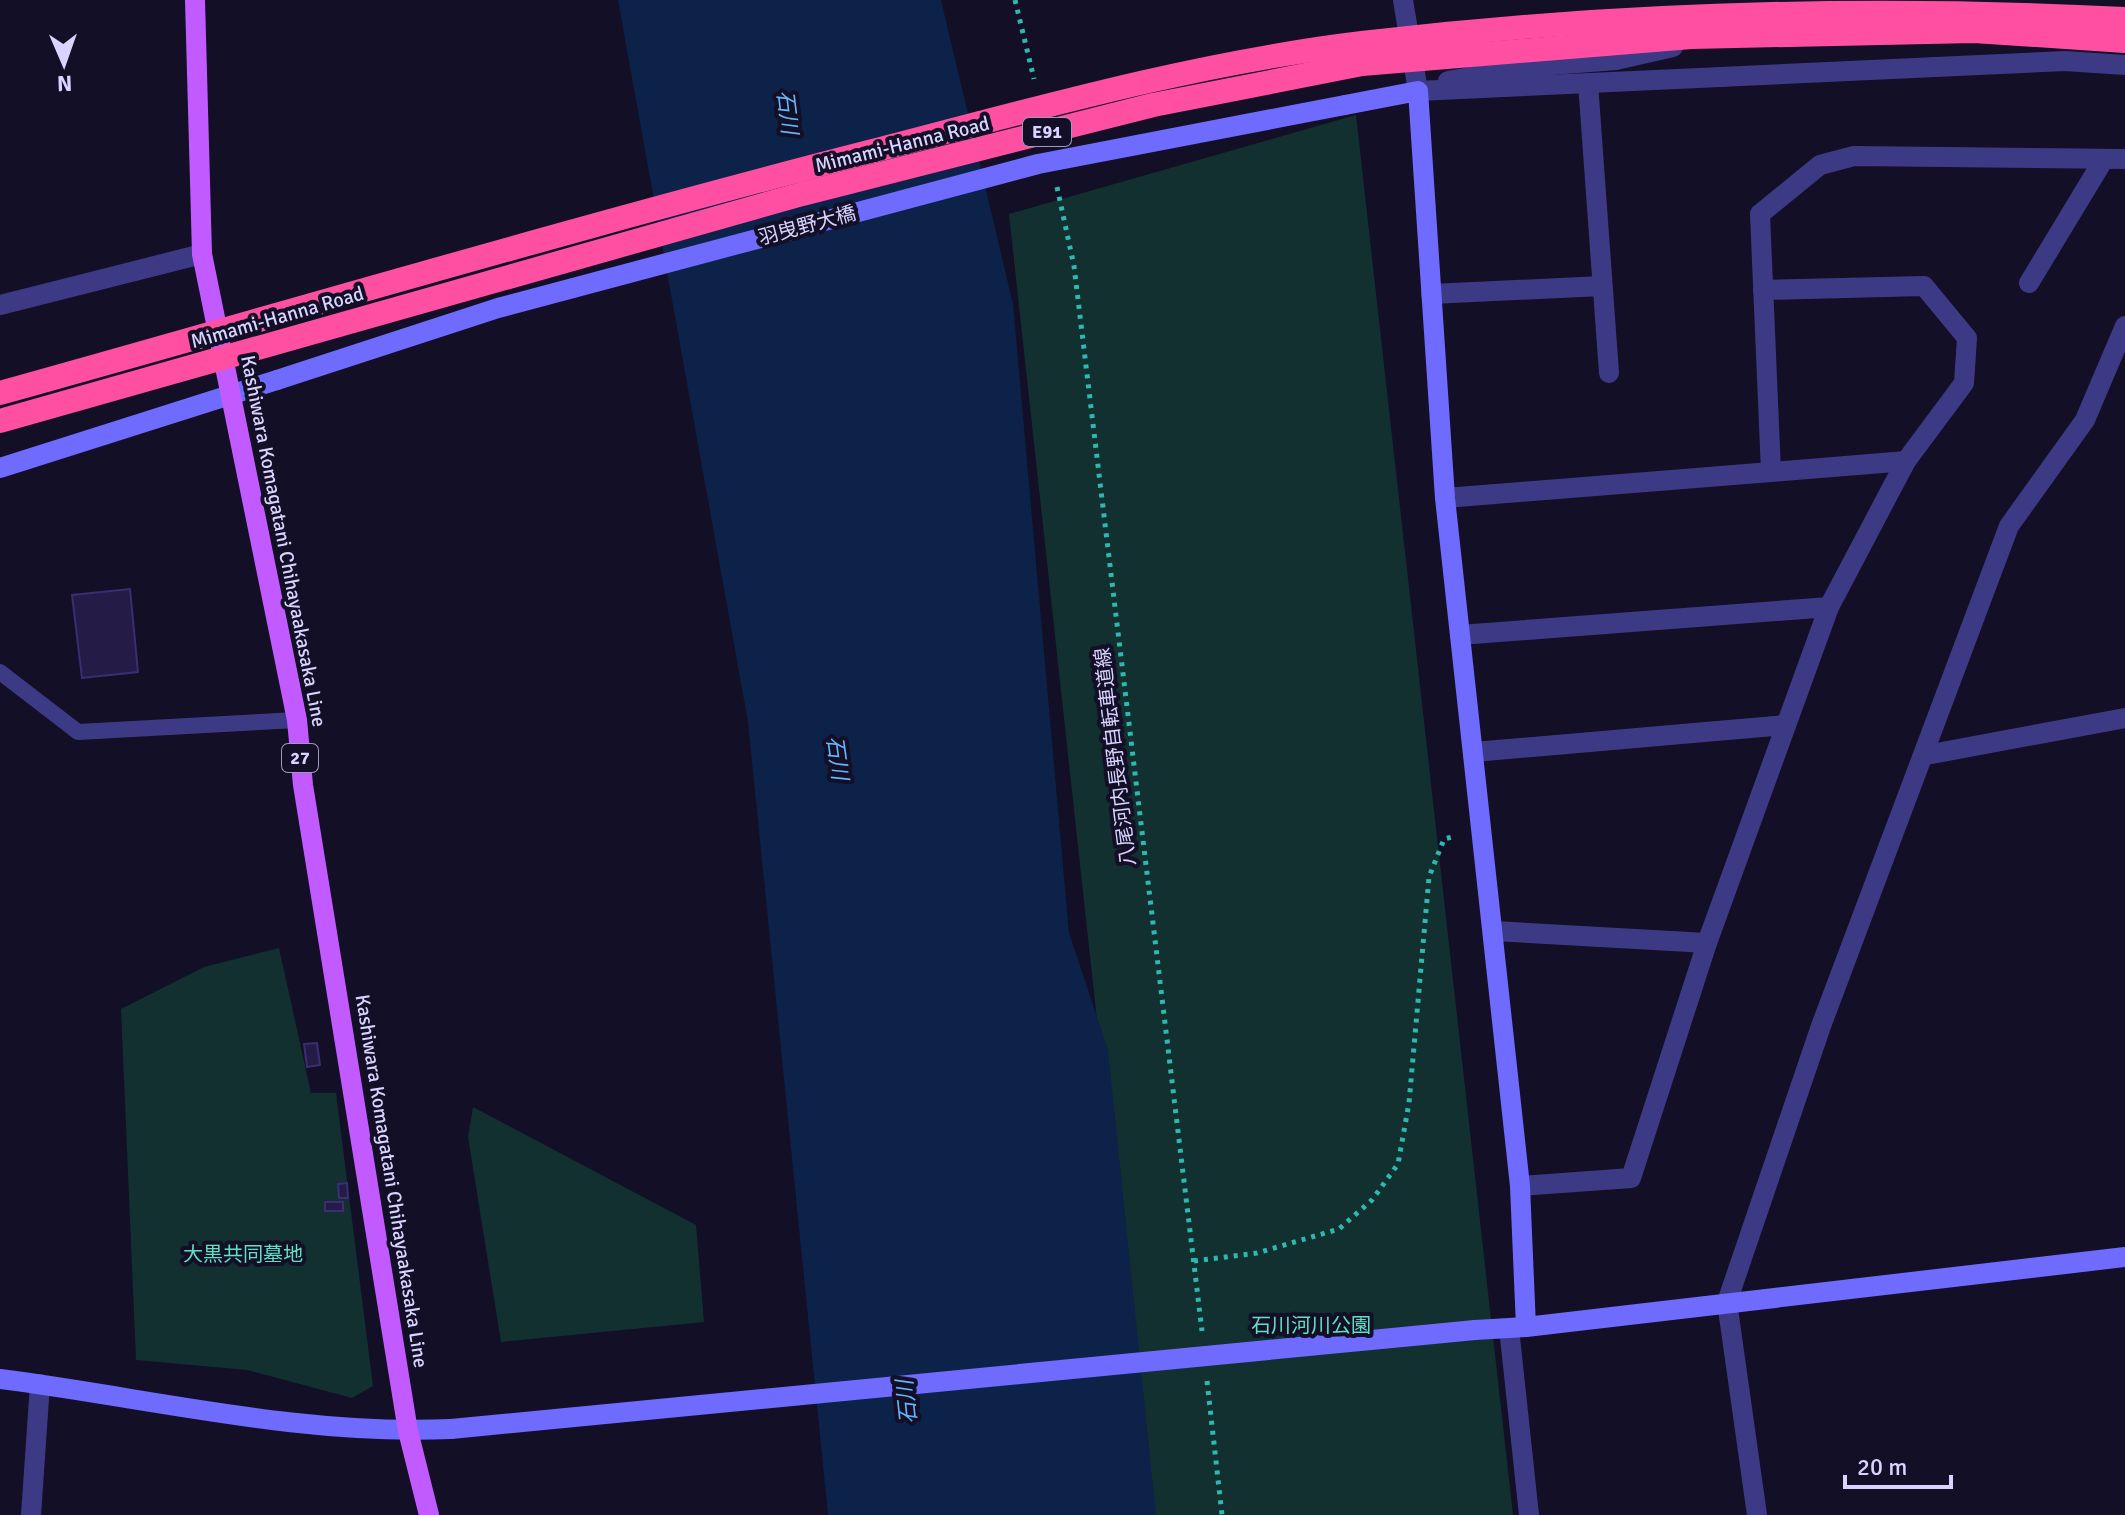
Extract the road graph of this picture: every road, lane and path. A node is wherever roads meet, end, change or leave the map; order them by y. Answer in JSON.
{"nodes":[{"id":1,"x":195,"y":0,"type":"edge"},
{"id":2,"x":1015,"y":0,"type":"edge"},
{"id":3,"x":1403,"y":0,"type":"edge"},
{"id":4,"x":1886,"y":0,"type":"edge"},
{"id":5,"x":2125,"y":19,"type":"edge"},
{"id":6,"x":2125,"y":41,"type":"edge"},
{"id":7,"x":2125,"y":65,"type":"edge"},
{"id":8,"x":1588,"y":83,"type":"junction"},
{"id":9,"x":1036,"y":87,"type":"dead end"},
{"id":10,"x":1418,"y":91,"type":"junction"},
{"id":11,"x":2104,"y":159,"type":"junction"},
{"id":12,"x":2125,"y":159,"type":"edge"},
{"id":13,"x":1055,"y":176,"type":"dead end"},
{"id":14,"x":202,"y":254,"type":"junction"},
{"id":15,"x":2029,"y":283,"type":"dead end"},
{"id":16,"x":1602,"y":286,"type":"junction"},
{"id":17,"x":1763,"y":290,"type":"junction"},
{"id":18,"x":1431,"y":294,"type":"junction"},
{"id":19,"x":0,"y":305,"type":"edge"},
{"id":20,"x":2125,"y":326,"type":"edge"},
{"id":21,"x":1609,"y":373,"type":"dead end"},
{"id":22,"x":0,"y":393,"type":"edge"},
{"id":23,"x":230,"y":393,"type":"junction"},
{"id":24,"x":0,"y":421,"type":"edge"},
{"id":25,"x":1906,"y":461,"type":"junction"},
{"id":26,"x":0,"y":468,"type":"edge"},
{"id":27,"x":1771,"y":472,"type":"junction"},
{"id":28,"x":1445,"y":498,"type":"junction"},
{"id":29,"x":1829,"y":607,"type":"junction"},
{"id":30,"x":1460,"y":635,"type":"junction"},
{"id":31,"x":0,"y":672,"type":"edge"},
{"id":32,"x":2125,"y":718,"type":"edge"},
{"id":33,"x":297,"y":720,"type":"junction"},
{"id":34,"x":1786,"y":725,"type":"junction"},
{"id":35,"x":1474,"y":752,"type":"junction"},
{"id":36,"x":1926,"y":755,"type":"junction"},
{"id":37,"x":1483,"y":831,"type":"junction"},
{"id":38,"x":1494,"y":931,"type":"junction"},
{"id":39,"x":1707,"y":943,"type":"junction"},
{"id":40,"x":1520,"y":1186,"type":"junction"},
{"id":41,"x":2125,"y":1257,"type":"edge"},
{"id":42,"x":1194,"y":1261,"type":"junction"},
{"id":43,"x":1727,"y":1302,"type":"junction"},
{"id":44,"x":1517,"y":1328,"type":"junction"},
{"id":45,"x":1203,"y":1340,"type":"dead end"},
{"id":46,"x":1206,"y":1372,"type":"dead end"},
{"id":47,"x":0,"y":1379,"type":"edge"},
{"id":48,"x":40,"y":1384,"type":"junction"},
{"id":49,"x":408,"y":1431,"type":"junction"},
{"id":50,"x":31,"y":1515,"type":"edge"},
{"id":51,"x":429,"y":1515,"type":"edge"},
{"id":52,"x":1222,"y":1515,"type":"edge"},
{"id":53,"x":1529,"y":1515,"type":"edge"},
{"id":54,"x":1757,"y":1515,"type":"edge"}],
"edges":[{"from":1,"to":14,"type":"main road","name":"Kashiwara Komagatani Chihayaakasaka Line","number":"27"},
{"from":2,"to":9,"type":"path"},
{"from":3,"to":10,"type":"street"},
{"from":4,"to":10,"type":"street"},
{"from":5,"to":22,"type":"highway","name":"Mimami-Hanna Road","number":"E91","bridge":true},
{"from":6,"to":24,"type":"highway","name":"Mimami-Hanna Road","number":"E91","bridge":true},
{"from":7,"to":8,"type":"street"},
{"from":8,"to":10,"type":"street"},
{"from":8,"to":16,"type":"street"},
{"from":10,"to":18,"type":"street"},
{"from":10,"to":23,"type":"street","name":"羽曳野大橋","bridge":true},
{"from":11,"to":12,"type":"street"},
{"from":11,"to":15,"type":"street"},
{"from":11,"to":17,"type":"street"},
{"from":13,"to":42,"type":"path","name":"八尾河内長野自転車道線"},
{"from":14,"to":19,"type":"street"},
{"from":14,"to":23,"type":"main road","name":"Kashiwara Komagatani Chihayaakasaka Line","number":"27"},
{"from":16,"to":18,"type":"street"},
{"from":16,"to":21,"type":"street"},
{"from":17,"to":25,"type":"street"},
{"from":17,"to":27,"type":"street"},
{"from":18,"to":28,"type":"street"},
{"from":20,"to":36,"type":"street"},
{"from":23,"to":26,"type":"street","name":"羽曳野大橋"},
{"from":23,"to":33,"type":"main road","name":"Kashiwara Komagatani Chihayaakasaka Line","number":"27"},
{"from":25,"to":27,"type":"street"},
{"from":25,"to":29,"type":"street"},
{"from":27,"to":28,"type":"street"},
{"from":28,"to":30,"type":"street"},
{"from":29,"to":30,"type":"street"},
{"from":29,"to":34,"type":"street"},
{"from":30,"to":35,"type":"street"},
{"from":31,"to":33,"type":"lane"},
{"from":32,"to":36,"type":"street"},
{"from":33,"to":49,"type":"main road","name":"Kashiwara Komagatani Chihayaakasaka Line","number":"27"},
{"from":34,"to":35,"type":"street"},
{"from":34,"to":39,"type":"street"},
{"from":35,"to":37,"type":"street"},
{"from":36,"to":43,"type":"street"},
{"from":37,"to":38,"type":"street"},
{"from":37,"to":42,"type":"path"},
{"from":38,"to":39,"type":"street"},
{"from":38,"to":40,"type":"street"},
{"from":39,"to":40,"type":"street"},
{"from":40,"to":44,"type":"street"},
{"from":41,"to":43,"type":"street"},
{"from":42,"to":45,"type":"path","name":"八尾河内長野自転車道線"},
{"from":43,"to":44,"type":"street"},
{"from":43,"to":54,"type":"street"},
{"from":44,"to":49,"type":"street","bridge":true},
{"from":44,"to":53,"type":"street"},
{"from":46,"to":52,"type":"path"},
{"from":47,"to":48,"type":"street"},
{"from":48,"to":49,"type":"street"},
{"from":48,"to":50,"type":"street"},
{"from":49,"to":51,"type":"main road","name":"Kashiwara Komagatani Chihayaakasaka Line","number":"27"}]}
